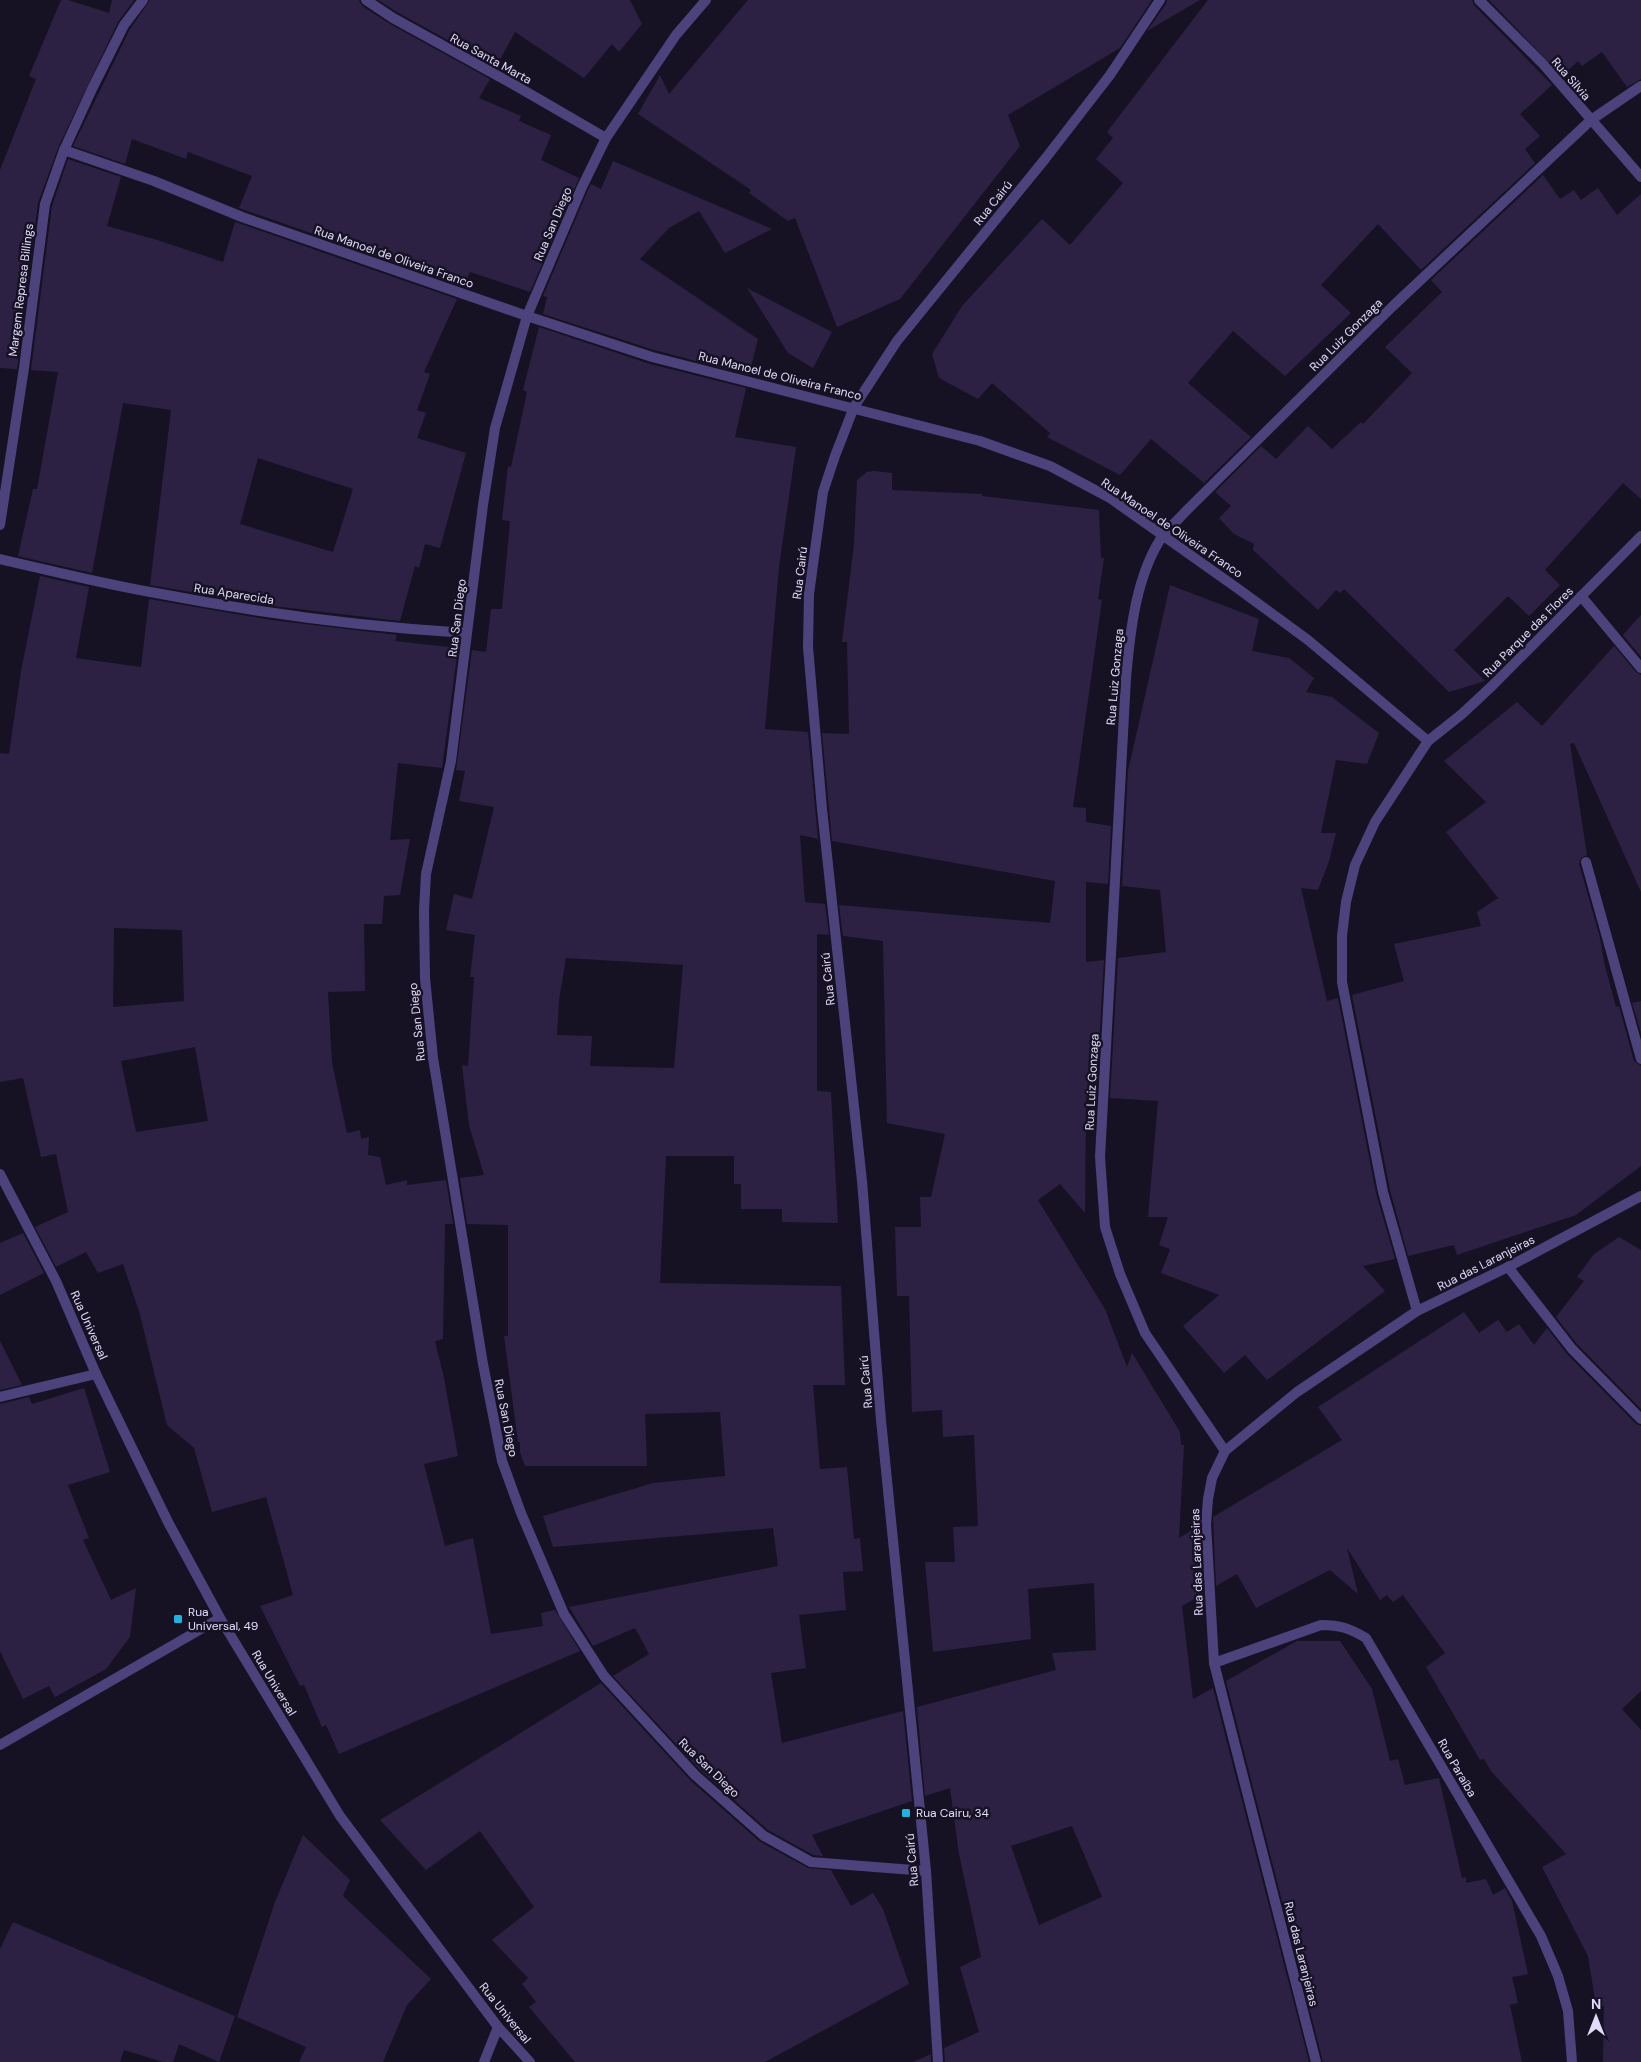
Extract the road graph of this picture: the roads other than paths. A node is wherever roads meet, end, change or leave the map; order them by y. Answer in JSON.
{"nodes":[{"id":1,"x":143,"y":0,"type":"edge"},
{"id":2,"x":366,"y":0,"type":"edge"},
{"id":3,"x":706,"y":0,"type":"edge"},
{"id":4,"x":1160,"y":0,"type":"edge"},
{"id":5,"x":1479,"y":0,"type":"edge"},
{"id":6,"x":1641,"y":86,"type":"edge"},
{"id":7,"x":1591,"y":120,"type":"junction"},
{"id":8,"x":606,"y":138,"type":"junction"},
{"id":9,"x":64,"y":150,"type":"junction"},
{"id":10,"x":1641,"y":177,"type":"edge"},
{"id":11,"x":527,"y":316,"type":"junction"},
{"id":12,"x":854,"y":407,"type":"junction"},
{"id":13,"x":0,"y":525,"type":"edge"},
{"id":14,"x":1164,"y":535,"type":"junction"},
{"id":15,"x":1641,"y":536,"type":"edge"},
{"id":16,"x":0,"y":560,"type":"edge"},
{"id":17,"x":1580,"y":596,"type":"junction"},
{"id":18,"x":467,"y":634,"type":"junction"},
{"id":19,"x":1641,"y":668,"type":"edge"},
{"id":20,"x":1428,"y":741,"type":"junction"},
{"id":21,"x":1586,"y":862,"type":"dead end"},
{"id":22,"x":1641,"y":1059,"type":"edge"},
{"id":23,"x":0,"y":1174,"type":"edge"},
{"id":24,"x":1641,"y":1196,"type":"edge"},
{"id":25,"x":1508,"y":1267,"type":"junction"},
{"id":26,"x":1417,"y":1311,"type":"junction"},
{"id":27,"x":96,"y":1374,"type":"junction"},
{"id":28,"x":0,"y":1398,"type":"edge"},
{"id":29,"x":1641,"y":1419,"type":"edge"},
{"id":30,"x":1225,"y":1451,"type":"junction"},
{"id":31,"x":220,"y":1618,"type":"junction"},
{"id":32,"x":1214,"y":1663,"type":"junction"},
{"id":33,"x":0,"y":1745,"type":"edge"},
{"id":34,"x":926,"y":1871,"type":"junction"},
{"id":35,"x":498,"y":2027,"type":"junction"},
{"id":36,"x":484,"y":2062,"type":"edge"},
{"id":37,"x":530,"y":2062,"type":"edge"},
{"id":38,"x":938,"y":2062,"type":"edge"},
{"id":39,"x":1316,"y":2062,"type":"edge"},
{"id":40,"x":1572,"y":2062,"type":"edge"}],
"edges":[{"from":1,"to":9,"type":"street","name":"Margem Represa Billings"},
{"from":2,"to":8,"type":"street","name":"Rua Santa Marta"},
{"from":3,"to":8,"type":"street","name":"Rua San Diego"},
{"from":4,"to":12,"type":"street","name":"Rua Cairú"},
{"from":5,"to":7,"type":"street","name":"Rua Silvia"},
{"from":6,"to":7,"type":"street","name":"Rua Luiz Gonzaga"},
{"from":7,"to":10,"type":"street","name":"Rua Silvia"},
{"from":7,"to":14,"type":"street","name":"Rua Luiz Gonzaga"},
{"from":8,"to":11,"type":"street","name":"Rua San Diego"},
{"from":9,"to":11,"type":"street","name":"Rua Manoel de Oliveira Franco"},
{"from":9,"to":13,"type":"street","name":"Margem Represa Billings"},
{"from":11,"to":12,"type":"street","name":"Rua Manoel de Oliveira Franco"},
{"from":11,"to":18,"type":"street","name":"Rua San Diego"},
{"from":12,"to":14,"type":"street","name":"Rua Manoel de Oliveira Franco"},
{"from":12,"to":34,"type":"street","name":"Rua Cairú"},
{"from":14,"to":20,"type":"street","name":"Rua Manoel de Oliveira Franco"},
{"from":14,"to":30,"type":"street","name":"Rua Luiz Gonzaga"},
{"from":15,"to":17,"type":"street","name":"Rua Parque das Flores"},
{"from":16,"to":18,"type":"street","name":"Rua Aparecida"},
{"from":17,"to":19,"type":"street"},
{"from":17,"to":20,"type":"street","name":"Rua Parque das Flores"},
{"from":18,"to":34,"type":"street","name":"Rua San Diego"},
{"from":20,"to":26,"type":"street","name":"Rua Parque das Flores"},
{"from":21,"to":22,"type":"street"},
{"from":23,"to":27,"type":"street","name":"Rua Universal"},
{"from":24,"to":25,"type":"street","name":"Rua das Laranjeiras"},
{"from":25,"to":26,"type":"street","name":"Rua das Laranjeiras"},
{"from":25,"to":29,"type":"street"},
{"from":26,"to":30,"type":"street","name":"Rua das Laranjeiras"},
{"from":27,"to":28,"type":"street"},
{"from":27,"to":31,"type":"street","name":"Rua Universal"},
{"from":30,"to":32,"type":"street","name":"Rua das Laranjeiras"},
{"from":31,"to":33,"type":"street"},
{"from":31,"to":35,"type":"street","name":"Rua Universal"},
{"from":32,"to":39,"type":"street","name":"Rua das Laranjeiras"},
{"from":32,"to":40,"type":"street","name":"Rua Paraíba"},
{"from":34,"to":38,"type":"street","name":"Rua Cairú"},
{"from":35,"to":36,"type":"street"},
{"from":35,"to":37,"type":"street","name":"Rua Universal"}]}
